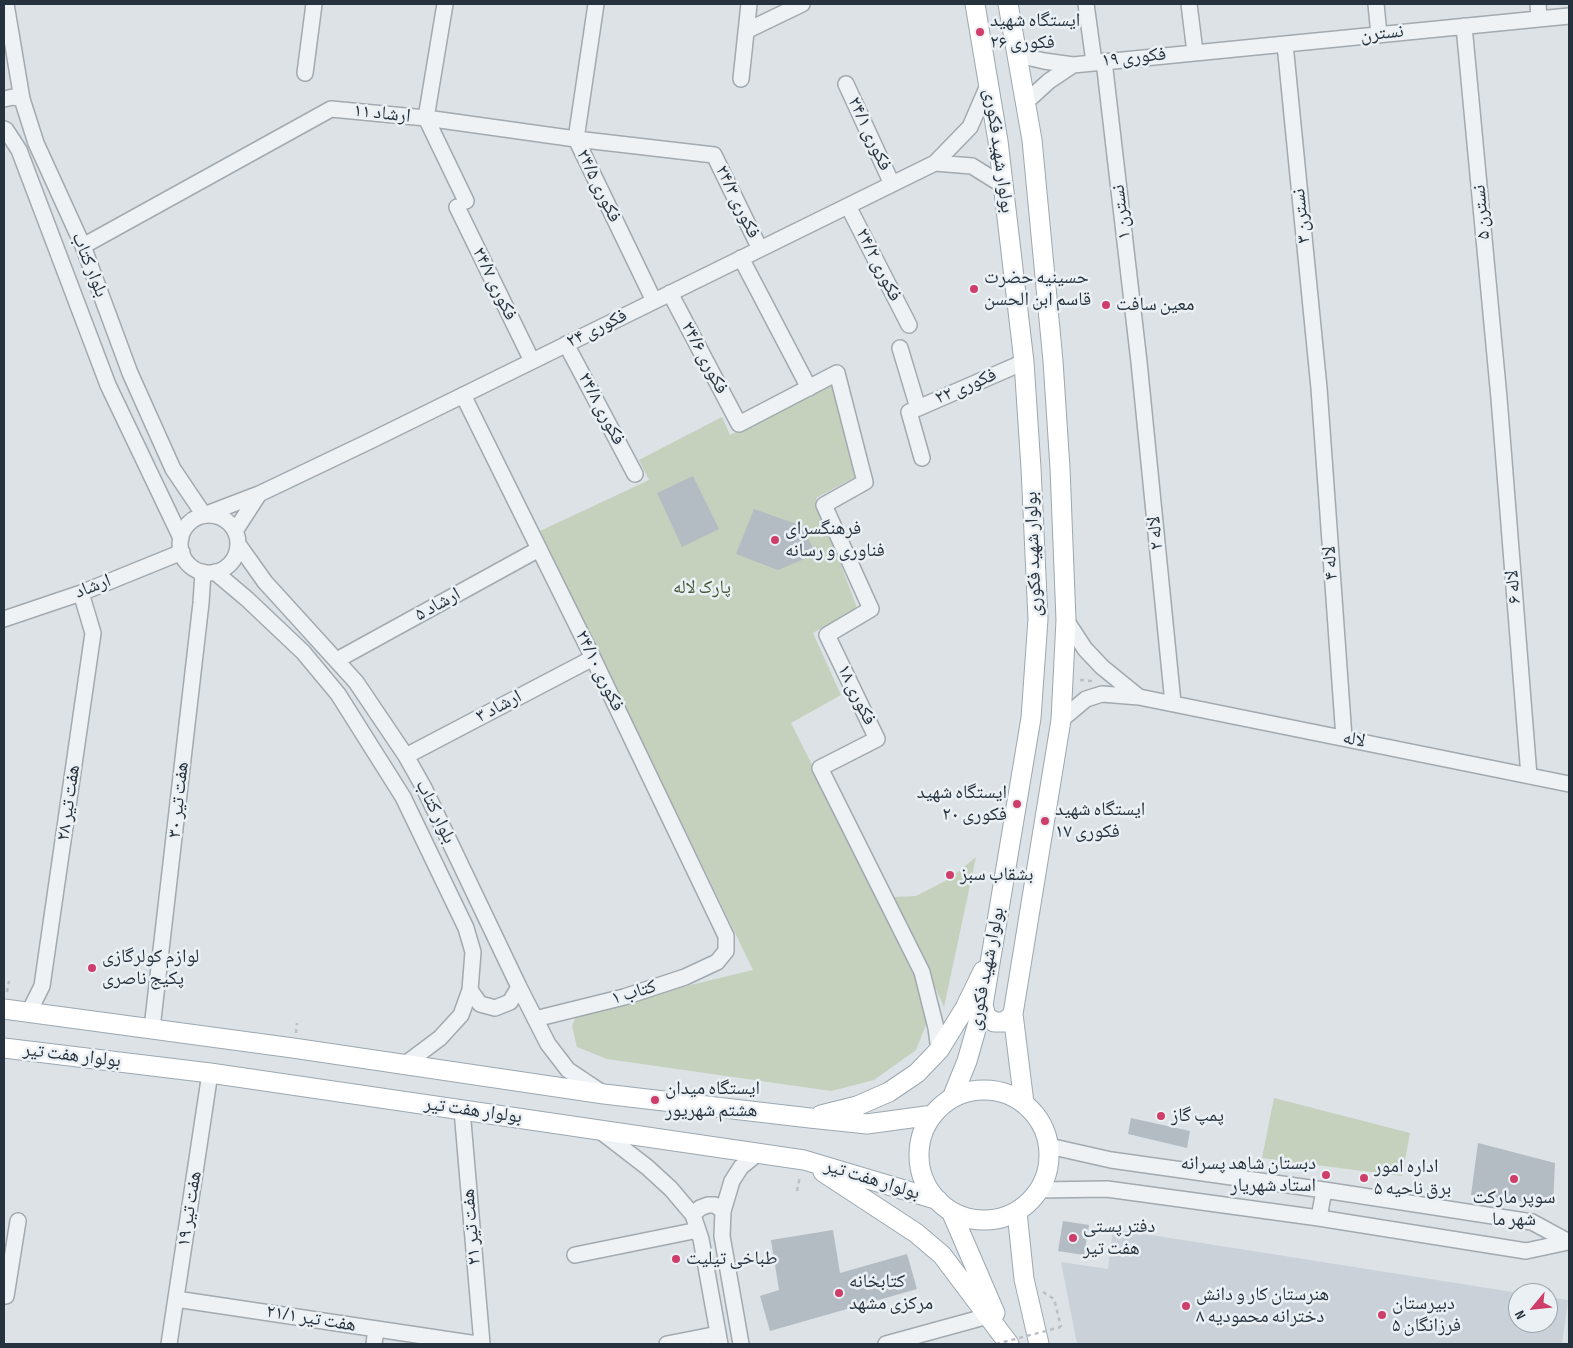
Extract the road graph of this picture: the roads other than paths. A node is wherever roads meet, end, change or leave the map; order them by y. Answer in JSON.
{"nodes":[{"id":1,"x":6,"y":4,"type":"edge"},
{"id":2,"x":314,"y":4,"type":"edge"},
{"id":3,"x":445,"y":4,"type":"edge"},
{"id":4,"x":596,"y":4,"type":"edge"},
{"id":5,"x":749,"y":4,"type":"edge"},
{"id":6,"x":802,"y":4,"type":"edge"},
{"id":7,"x":974,"y":4,"type":"edge"},
{"id":8,"x":1008,"y":4,"type":"edge"},
{"id":9,"x":1086,"y":4,"type":"edge"},
{"id":10,"x":1189,"y":4,"type":"edge"},
{"id":11,"x":1376,"y":4,"type":"edge"},
{"id":12,"x":1538,"y":11,"type":"edge"},
{"id":13,"x":1569,"y":16,"type":"edge"},
{"id":14,"x":1464,"y":26,"type":"junction"},
{"id":15,"x":746,"y":31,"type":"junction"},
{"id":16,"x":1379,"y":35,"type":"junction"},
{"id":17,"x":1285,"y":44,"type":"junction"},
{"id":18,"x":1195,"y":52,"type":"junction"},
{"id":19,"x":1018,"y":55,"type":"junction"},
{"id":20,"x":1099,"y":62,"type":"junction"},
{"id":21,"x":1073,"y":65,"type":"junction"},
{"id":22,"x":305,"y":73,"type":"dead end"},
{"id":23,"x":741,"y":79,"type":"dead end"},
{"id":24,"x":989,"y":83,"type":"junction"},
{"id":25,"x":846,"y":84,"type":"dead end"},
{"id":26,"x":4,"y":99,"type":"edge"},
{"id":27,"x":22,"y":99,"type":"junction"},
{"id":28,"x":1026,"y":102,"type":"junction"},
{"id":29,"x":426,"y":118,"type":"junction"},
{"id":30,"x":4,"y":129,"type":"edge"},
{"id":31,"x":576,"y":139,"type":"junction"},
{"id":32,"x":714,"y":155,"type":"joint"},
{"id":33,"x":935,"y":163,"type":"junction"},
{"id":34,"x":892,"y":184,"type":"junction"},
{"id":35,"x":1004,"y":186,"type":"junction"},
{"id":36,"x":848,"y":206,"type":"junction"},
{"id":37,"x":83,"y":246,"type":"junction"},
{"id":38,"x":760,"y":249,"type":"junction"},
{"id":39,"x":742,"y":258,"type":"junction"},
{"id":40,"x":670,"y":293,"type":"junction"},
{"id":41,"x":654,"y":302,"type":"junction"},
{"id":42,"x":909,"y":325,"type":"dead end"},
{"id":43,"x":566,"y":344,"type":"junction"},
{"id":44,"x":900,"y":348,"type":"dead end"},
{"id":45,"x":532,"y":361,"type":"junction"},
{"id":46,"x":1024,"y":362,"type":"junction"},
{"id":47,"x":1139,"y":362,"type":"joint"},
{"id":48,"x":809,"y":388,"type":"junction"},
{"id":49,"x":1319,"y":388,"type":"joint"},
{"id":50,"x":463,"y":395,"type":"junction"},
{"id":51,"x":1499,"y":398,"type":"joint"},
{"id":52,"x":914,"y":410,"type":"junction"},
{"id":53,"x":922,"y":458,"type":"dead end"},
{"id":54,"x":635,"y":474,"type":"dead end"},
{"id":55,"x":259,"y":494,"type":"junction"},
{"id":56,"x":204,"y":515,"type":"junction"},
{"id":57,"x":237,"y":537,"type":"junction"},
{"id":58,"x":181,"y":545,"type":"junction"},
{"id":59,"x":539,"y":549,"type":"junction"},
{"id":60,"x":209,"y":572,"type":"junction"},
{"id":61,"x":81,"y":593,"type":"junction"},
{"id":62,"x":4,"y":619,"type":"edge"},
{"id":63,"x":1066,"y":620,"type":"junction"},
{"id":64,"x":593,"y":658,"type":"junction"},
{"id":65,"x":337,"y":660,"type":"junction"},
{"id":66,"x":1139,"y":696,"type":"junction"},
{"id":67,"x":1173,"y":703,"type":"junction"},
{"id":68,"x":1061,"y":720,"type":"junction"},
{"id":69,"x":1344,"y":738,"type":"junction"},
{"id":70,"x":406,"y":756,"type":"junction"},
{"id":71,"x":1530,"y":776,"type":"junction"},
{"id":72,"x":1569,"y":784,"type":"edge"},
{"id":73,"x":993,"y":950,"type":"junction"},
{"id":74,"x":726,"y":951,"type":"joint"},
{"id":75,"x":519,"y":987,"type":"junction"},
{"id":76,"x":470,"y":990,"type":"junction"},
{"id":77,"x":983,"y":1005,"type":"junction"},
{"id":78,"x":4,"y":1008,"type":"edge"},
{"id":79,"x":29,"y":1012,"type":"junction"},
{"id":80,"x":1013,"y":1014,"type":"junction"},
{"id":81,"x":535,"y":1019,"type":"junction"},
{"id":82,"x":152,"y":1028,"type":"junction"},
{"id":83,"x":4,"y":1048,"type":"edge"},
{"id":84,"x":939,"y":1050,"type":"junction"},
{"id":85,"x":404,"y":1065,"type":"junction"},
{"id":86,"x":210,"y":1073,"type":"junction"},
{"id":87,"x":604,"y":1094,"type":"junction"},
{"id":88,"x":952,"y":1098,"type":"junction"},
{"id":89,"x":1024,"y":1103,"type":"junction"},
{"id":90,"x":462,"y":1110,"type":"junction"},
{"id":91,"x":932,"y":1114,"type":"junction"},
{"id":92,"x":810,"y":1118,"type":"junction"},
{"id":93,"x":598,"y":1129,"type":"junction"},
{"id":94,"x":1049,"y":1146,"type":"junction"},
{"id":95,"x":756,"y":1154,"type":"junction"},
{"id":96,"x":804,"y":1160,"type":"junction"},
{"id":97,"x":1040,"y":1190,"type":"junction"},
{"id":98,"x":1324,"y":1190,"type":"junction"},
{"id":99,"x":944,"y":1206,"type":"junction"},
{"id":100,"x":724,"y":1211,"type":"junction"},
{"id":101,"x":1017,"y":1212,"type":"junction"},
{"id":102,"x":693,"y":1215,"type":"junction"},
{"id":103,"x":1318,"y":1218,"type":"junction"},
{"id":104,"x":18,"y":1221,"type":"dead end"},
{"id":105,"x":698,"y":1230,"type":"junction"},
{"id":106,"x":1569,"y":1240,"type":"edge"},
{"id":107,"x":575,"y":1255,"type":"dead end"},
{"id":108,"x":7,"y":1271,"type":"edge"},
{"id":109,"x":6,"y":1296,"type":"dead end"},
{"id":110,"x":176,"y":1299,"type":"junction"},
{"id":111,"x":988,"y":1316,"type":"junction"},
{"id":112,"x":375,"y":1337,"type":"edge"},
{"id":113,"x":719,"y":1339,"type":"edge"},
{"id":114,"x":169,"y":1344,"type":"edge"},
{"id":115,"x":476,"y":1344,"type":"edge"},
{"id":116,"x":482,"y":1344,"type":"edge"},
{"id":117,"x":667,"y":1344,"type":"edge"},
{"id":118,"x":742,"y":1344,"type":"edge"},
{"id":119,"x":886,"y":1344,"type":"edge"},
{"id":120,"x":1009,"y":1344,"type":"edge"},
{"id":121,"x":1039,"y":1344,"type":"edge"}],
"edges":[{"from":1,"to":27,"type":"street","name":"بلوار کتاب"},
{"from":2,"to":22,"type":"street"},
{"from":3,"to":29,"type":"street"},
{"from":4,"to":31,"type":"street","name":"فکوری ۲۴/۵"},
{"from":5,"to":15,"type":"street"},
{"from":6,"to":15,"type":"street"},
{"from":7,"to":24,"type":"main road","name":"بولوار شهید فکوری"},
{"from":8,"to":19,"type":"main road","name":"بولوار شهید فکوری"},
{"from":9,"to":20,"type":"street","name":"نسترن ۱"},
{"from":10,"to":18,"type":"street"},
{"from":11,"to":16,"type":"street"},
{"from":12,"to":13,"type":"street","name":"نسترن"},
{"from":12,"to":14,"type":"street","name":"نسترن"},
{"from":14,"to":16,"type":"street","name":"نسترن"},
{"from":14,"to":51,"type":"street","name":"نسترن ۵"},
{"from":15,"to":23,"type":"street"},
{"from":16,"to":17,"type":"street","name":"نسترن"},
{"from":17,"to":18,"type":"street","name":"نسترن"},
{"from":17,"to":49,"type":"street","name":"نسترن ۳"},
{"from":18,"to":20,"type":"street","name":"فکوری ۱۹"},
{"from":19,"to":21,"type":"street"},
{"from":19,"to":28,"type":"main road","name":"بولوار شهید فکوری"},
{"from":20,"to":21,"type":"street","name":"فکوری ۱۹"},
{"from":20,"to":47,"type":"street","name":"نسترن ۱"},
{"from":21,"to":28,"type":"street"},
{"from":24,"to":33,"type":"street"},
{"from":24,"to":35,"type":"main road","name":"بولوار شهید فکوری"},
{"from":25,"to":34,"type":"street","name":"فکوری ۲۴/۱"},
{"from":26,"to":27,"type":"street"},
{"from":27,"to":37,"type":"street","name":"بلوار کتاب"},
{"from":28,"to":63,"type":"main road","name":"بولوار شهید فکوری"},
{"from":29,"to":31,"type":"street","name":"ارشاد ۱۱"},
{"from":29,"to":37,"type":"street","name":"ارشاد ۱۱"},
{"from":29,"to":45,"type":"street","name":"فکوری ۲۴/۷"},
{"from":30,"to":58,"type":"street","name":"بلوار کتاب"},
{"from":31,"to":32,"type":"street","name":"ارشاد ۱۱"},
{"from":31,"to":41,"type":"street","name":"فکوری ۲۴/۵"},
{"from":32,"to":38,"type":"street","name":"فکوری ۲۴/۳"},
{"from":33,"to":34,"type":"street","name":"فکوری ۲۴"},
{"from":33,"to":35,"type":"street"},
{"from":34,"to":36,"type":"street","name":"فکوری ۲۴"},
{"from":35,"to":46,"type":"main road","name":"بولوار شهید فکوری"},
{"from":36,"to":38,"type":"street","name":"فکوری ۲۴"},
{"from":36,"to":42,"type":"street","name":"فکوری ۲۴/۲"},
{"from":37,"to":56,"type":"street","name":"بلوار کتاب"},
{"from":38,"to":39,"type":"street","name":"فکوری ۲۴"},
{"from":39,"to":40,"type":"street","name":"فکوری ۲۴"},
{"from":39,"to":48,"type":"street"},
{"from":40,"to":41,"type":"street","name":"فکوری ۲۴"},
{"from":40,"to":48,"type":"street","name":"فکوری ۲۴/۶"},
{"from":41,"to":43,"type":"street","name":"فکوری ۲۴"},
{"from":43,"to":45,"type":"street","name":"فکوری ۲۴"},
{"from":43,"to":54,"type":"street","name":"فکوری ۲۴/۸"},
{"from":44,"to":52,"type":"street"},
{"from":45,"to":50,"type":"street","name":"فکوری ۲۴"},
{"from":46,"to":52,"type":"street","name":"فکوری ۲۲"},
{"from":46,"to":73,"type":"main road","name":"بولوار شهید فکوری"},
{"from":47,"to":67,"type":"street","name":"لاله ۲"},
{"from":48,"to":84,"type":"street","name":"فکوری ١٨"},
{"from":49,"to":69,"type":"street","name":"لاله ۴"},
{"from":50,"to":55,"type":"street","name":"فکوری ۲۴"},
{"from":50,"to":59,"type":"street","name":"فکوری ۲۴/۱۰"},
{"from":51,"to":71,"type":"street","name":"لاله ۶"},
{"from":52,"to":53,"type":"street"},
{"from":55,"to":56,"type":"street","name":"فکوری ۲۴"},
{"from":55,"to":57,"type":"street"},
{"from":56,"to":57,"type":"street"},
{"from":56,"to":58,"type":"street"},
{"from":57,"to":60,"type":"street"},
{"from":57,"to":65,"type":"street","name":"بلوار کتاب"},
{"from":58,"to":60,"type":"street"},
{"from":58,"to":61,"type":"street","name":"ارشاد"},
{"from":59,"to":64,"type":"street","name":"فکوری ۲۴/۱۰"},
{"from":59,"to":65,"type":"street","name":"ارشاد ۵"},
{"from":60,"to":76,"type":"street","name":"بلوار کتاب"},
{"from":60,"to":82,"type":"street","name":"هفت تیر ۳۰"},
{"from":61,"to":62,"type":"street","name":"ارشاد"},
{"from":61,"to":79,"type":"street","name":"هفت تیر ۲۸"},
{"from":63,"to":66,"type":"street","name":"لاله"},
{"from":63,"to":68,"type":"main road","name":"بولوار شهید فکوری"},
{"from":64,"to":70,"type":"street","name":"ارشاد ۳"},
{"from":64,"to":74,"type":"street","name":"فکوری ۲۴/۱۰"},
{"from":65,"to":70,"type":"street","name":"بلوار کتاب"},
{"from":66,"to":67,"type":"street","name":"لاله"},
{"from":66,"to":68,"type":"street","name":"لاله"},
{"from":67,"to":69,"type":"street","name":"لاله"},
{"from":68,"to":80,"type":"main road","name":"بولوار شهید فکوری"},
{"from":69,"to":71,"type":"street","name":"لاله"},
{"from":70,"to":75,"type":"street","name":"بلوار کتاب"},
{"from":71,"to":72,"type":"street","name":"لاله"},
{"from":73,"to":77,"type":"main road","name":"بولوار شهید فکوری"},
{"from":73,"to":84,"type":"main road"},
{"from":74,"to":81,"type":"street","name":"کتاب ۱"},
{"from":75,"to":76,"type":"street"},
{"from":75,"to":81,"type":"street","name":"بلوار کتاب"},
{"from":76,"to":85,"type":"street","name":"بلوار کتاب"},
{"from":77,"to":80,"type":"main road"},
{"from":77,"to":88,"type":"main road","name":"بولوار شهید فکوری"},
{"from":78,"to":79,"type":"main road","name":"بولوار هفت تیر"},
{"from":79,"to":82,"type":"main road","name":"بولوار هفت تیر"},
{"from":80,"to":89,"type":"main road","name":"بولوار شهید فکوری"},
{"from":81,"to":87,"type":"street","name":"بلوار کتاب"},
{"from":82,"to":85,"type":"main road","name":"بولوار هفت تیر"},
{"from":83,"to":86,"type":"main road","name":"بولوار هفت تیر"},
{"from":84,"to":92,"type":"main road"},
{"from":85,"to":87,"type":"main road","name":"بولوار هفت تیر"},
{"from":86,"to":90,"type":"main road","name":"بولوار هفت تیر"},
{"from":86,"to":110,"type":"street","name":"هفت تیر ۱۹"},
{"from":87,"to":92,"type":"main road","name":"بولوار هفت تیر"},
{"from":88,"to":89,"type":"main road"},
{"from":88,"to":91,"type":"main road"},
{"from":89,"to":94,"type":"main road"},
{"from":90,"to":93,"type":"main road","name":"بولوار هفت تیر"},
{"from":90,"to":116,"type":"street","name":"هفت تیر ۲۱"},
{"from":91,"to":92,"type":"main road","name":"بولوار هفت تیر"},
{"from":91,"to":99,"type":"main road"},
{"from":93,"to":95,"type":"main road","name":"بولوار هفت تیر"},
{"from":93,"to":102,"type":"street"},
{"from":94,"to":97,"type":"main road"},
{"from":94,"to":98,"type":"street"},
{"from":95,"to":96,"type":"main road","name":"بولوار هفت تیر"},
{"from":95,"to":100,"type":"street"},
{"from":96,"to":99,"type":"main road","name":"بولوار هفت تیر"},
{"from":96,"to":111,"type":"main road"},
{"from":97,"to":101,"type":"main road"},
{"from":97,"to":103,"type":"street"},
{"from":98,"to":103,"type":"street"},
{"from":98,"to":106,"type":"street"},
{"from":99,"to":101,"type":"main road"},
{"from":99,"to":120,"type":"main road"},
{"from":100,"to":102,"type":"street"},
{"from":100,"to":118,"type":"street"},
{"from":101,"to":121,"type":"main road"},
{"from":102,"to":105,"type":"street"},
{"from":103,"to":106,"type":"street"},
{"from":104,"to":108,"type":"street"},
{"from":105,"to":107,"type":"street"},
{"from":105,"to":113,"type":"street"},
{"from":108,"to":109,"type":"street"},
{"from":110,"to":112,"type":"street","name":"هفت تیر ۲۱/۱"},
{"from":110,"to":114,"type":"street","name":"هفت تیر ۱۹"},
{"from":111,"to":119,"type":"street"},
{"from":111,"to":120,"type":"main road"},
{"from":112,"to":115,"type":"street","name":"هفت تیر ۲۱/۱"},
{"from":113,"to":117,"type":"street"}]}
